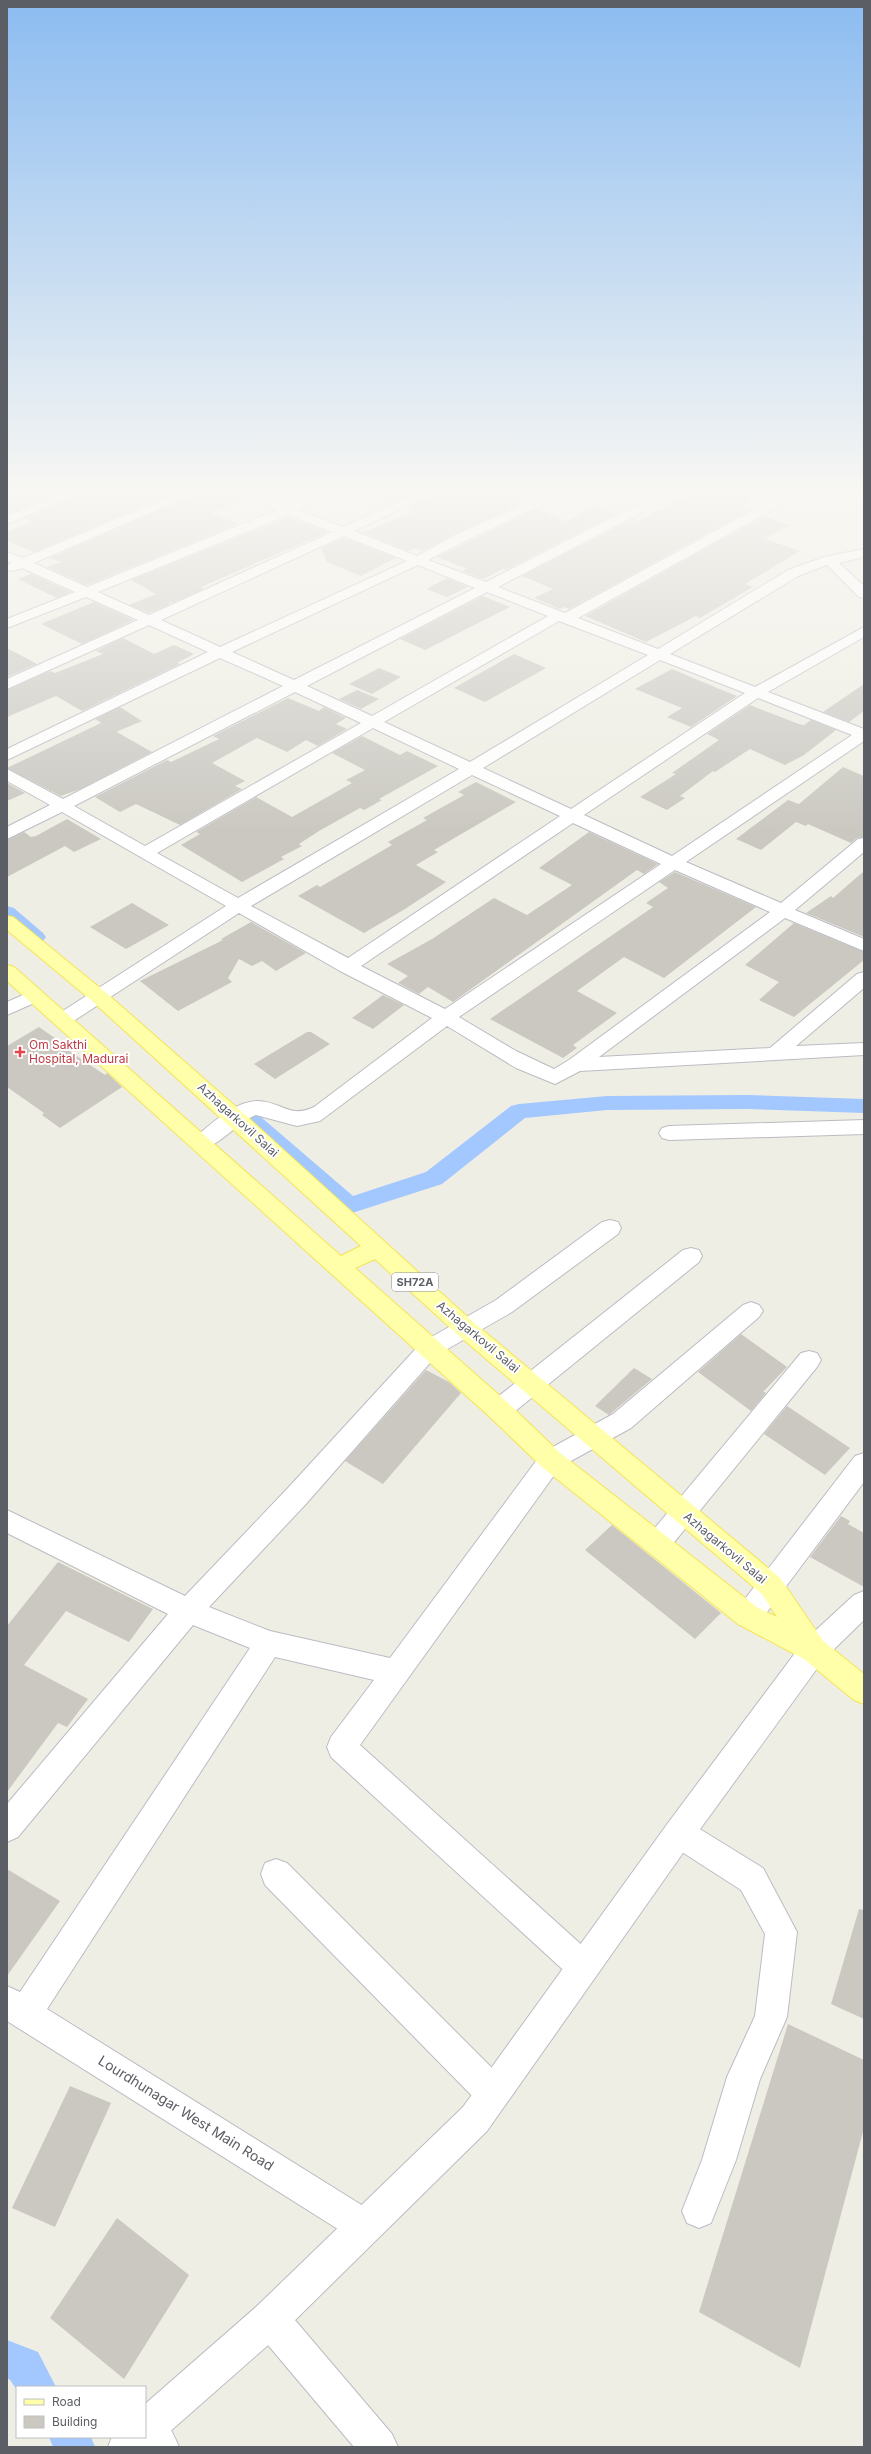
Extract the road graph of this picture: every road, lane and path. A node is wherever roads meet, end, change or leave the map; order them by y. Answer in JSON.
{"nodes":[{"id":1,"x":57,"y":603,"type":"edge"},
{"id":2,"x":106,"y":603,"type":"edge"},
{"id":3,"x":189,"y":603,"type":"edge"},
{"id":4,"x":329,"y":603,"type":"edge"},
{"id":5,"x":454,"y":603,"type":"edge"},
{"id":6,"x":523,"y":603,"type":"edge"},
{"id":7,"x":591,"y":603,"type":"edge"},
{"id":8,"x":746,"y":603,"type":"edge"},
{"id":9,"x":562,"y":618,"type":"junction"},
{"id":10,"x":149,"y":621,"type":"junction"},
{"id":11,"x":7,"y":624,"type":"edge"},
{"id":12,"x":864,"y":631,"type":"edge"},
{"id":13,"x":220,"y":652,"type":"junction"},
{"id":14,"x":660,"y":656,"type":"junction"},
{"id":15,"x":7,"y":685,"type":"edge"},
{"id":16,"x":294,"y":686,"type":"junction"},
{"id":17,"x":756,"y":693,"type":"junction"},
{"id":18,"x":372,"y":723,"type":"junction"},
{"id":19,"x":864,"y":734,"type":"edge"},
{"id":20,"x":7,"y":755,"type":"edge"},
{"id":21,"x":470,"y":769,"type":"junction"},
{"id":22,"x":7,"y":774,"type":"edge"},
{"id":23,"x":64,"y":806,"type":"junction"},
{"id":24,"x":574,"y":816,"type":"junction"},
{"id":25,"x":7,"y":834,"type":"edge"},
{"id":26,"x":864,"y":843,"type":"edge"},
{"id":27,"x":145,"y":853,"type":"junction"},
{"id":28,"x":675,"y":864,"type":"junction"},
{"id":29,"x":238,"y":906,"type":"junction"},
{"id":30,"x":784,"y":910,"type":"junction"},
{"id":31,"x":7,"y":921,"type":"edge"},
{"id":32,"x":864,"y":946,"type":"edge"},
{"id":33,"x":347,"y":967,"type":"junction"},
{"id":34,"x":7,"y":971,"type":"edge"},
{"id":35,"x":864,"y":978,"type":"edge"},
{"id":36,"x":102,"y":994,"type":"junction"},
{"id":37,"x":34,"y":996,"type":"junction"},
{"id":38,"x":7,"y":1009,"type":"edge"},
{"id":39,"x":446,"y":1017,"type":"junction"},
{"id":40,"x":62,"y":1020,"type":"junction"},
{"id":41,"x":864,"y":1049,"type":"edge"},
{"id":42,"x":775,"y":1054,"type":"junction"},
{"id":43,"x":576,"y":1065,"type":"junction"},
{"id":44,"x":240,"y":1114,"type":"junction"},
{"id":45,"x":864,"y":1127,"type":"edge"},
{"id":46,"x":669,"y":1133,"type":"dead end"},
{"id":47,"x":201,"y":1143,"type":"junction"},
{"id":48,"x":610,"y":1228,"type":"dead end"},
{"id":49,"x":377,"y":1248,"type":"junction"},
{"id":50,"x":690,"y":1256,"type":"dead end"},
{"id":51,"x":338,"y":1267,"type":"junction"},
{"id":52,"x":751,"y":1311,"type":"dead end"},
{"id":53,"x":465,"y":1328,"type":"junction"},
{"id":54,"x":429,"y":1349,"type":"junction"},
{"id":55,"x":808,"y":1360,"type":"dead end"},
{"id":56,"x":532,"y":1383,"type":"junction"},
{"id":57,"x":498,"y":1410,"type":"junction"},
{"id":58,"x":593,"y":1437,"type":"junction"},
{"id":59,"x":551,"y":1460,"type":"junction"},
{"id":60,"x":864,"y":1463,"type":"edge"},
{"id":61,"x":683,"y":1513,"type":"junction"},
{"id":62,"x":7,"y":1521,"type":"edge"},
{"id":63,"x":658,"y":1543,"type":"junction"},
{"id":64,"x":771,"y":1586,"type":"junction"},
{"id":65,"x":864,"y":1603,"type":"edge"},
{"id":66,"x":188,"y":1611,"type":"junction"},
{"id":67,"x":748,"y":1616,"type":"junction"},
{"id":68,"x":270,"y":1643,"type":"junction"},
{"id":69,"x":814,"y":1650,"type":"junction"},
{"id":70,"x":394,"y":1672,"type":"junction"},
{"id":71,"x":864,"y":1691,"type":"edge"},
{"id":72,"x":7,"y":1827,"type":"edge"},
{"id":73,"x":679,"y":1833,"type":"junction"},
{"id":74,"x":276,"y":1874,"type":"dead end"},
{"id":75,"x":583,"y":1966,"type":"junction"},
{"id":76,"x":16,"y":2007,"type":"edge"},
{"id":77,"x":493,"y":2092,"type":"junction"},
{"id":78,"x":700,"y":2211,"type":"dead end"},
{"id":79,"x":364,"y":2226,"type":"junction"},
{"id":80,"x":270,"y":2319,"type":"junction"},
{"id":81,"x":146,"y":2435,"type":"edge"},
{"id":82,"x":379,"y":2447,"type":"edge"}],
"edges":[{"from":1,"to":11,"type":"street"},
{"from":2,"to":10,"type":"street"},
{"from":3,"to":10,"type":"street"},
{"from":4,"to":13,"type":"street"},
{"from":5,"to":16,"type":"street"},
{"from":6,"to":9,"type":"street"},
{"from":7,"to":9,"type":"street"},
{"from":8,"to":14,"type":"street"},
{"from":9,"to":14,"type":"street"},
{"from":9,"to":18,"type":"street"},
{"from":10,"to":13,"type":"street"},
{"from":10,"to":15,"type":"street"},
{"from":12,"to":17,"type":"street"},
{"from":13,"to":16,"type":"street"},
{"from":13,"to":20,"type":"street"},
{"from":14,"to":17,"type":"street"},
{"from":14,"to":21,"type":"street"},
{"from":16,"to":18,"type":"street"},
{"from":16,"to":23,"type":"street"},
{"from":17,"to":19,"type":"street"},
{"from":17,"to":24,"type":"street"},
{"from":18,"to":21,"type":"street"},
{"from":18,"to":27,"type":"street"},
{"from":19,"to":28,"type":"street"},
{"from":21,"to":24,"type":"street"},
{"from":21,"to":29,"type":"street"},
{"from":22,"to":23,"type":"street"},
{"from":23,"to":25,"type":"street"},
{"from":23,"to":27,"type":"street"},
{"from":24,"to":28,"type":"street"},
{"from":24,"to":33,"type":"street"},
{"from":26,"to":30,"type":"street"},
{"from":27,"to":29,"type":"street"},
{"from":28,"to":30,"type":"street"},
{"from":28,"to":39,"type":"street"},
{"from":29,"to":33,"type":"street"},
{"from":29,"to":36,"type":"street"},
{"from":30,"to":32,"type":"street"},
{"from":30,"to":43,"type":"street"},
{"from":31,"to":36,"type":"main road","name":"Azhagarkovil Salai","number":"SH72A"},
{"from":33,"to":39,"type":"street"},
{"from":34,"to":37,"type":"main road","name":"Azhagarkovil Salai","number":"SH72A"},
{"from":35,"to":42,"type":"street"},
{"from":36,"to":40,"type":"street"},
{"from":36,"to":44,"type":"main road","name":"Azhagarkovil Salai","number":"SH72A"},
{"from":37,"to":38,"type":"street"},
{"from":37,"to":40,"type":"main road","name":"Azhagarkovil Salai","number":"SH72A"},
{"from":39,"to":43,"type":"street"},
{"from":39,"to":44,"type":"street"},
{"from":40,"to":47,"type":"main road","name":"Azhagarkovil Salai","number":"SH72A"},
{"from":41,"to":42,"type":"street"},
{"from":42,"to":43,"type":"street"},
{"from":44,"to":47,"type":"street"},
{"from":44,"to":49,"type":"main road","name":"Azhagarkovil Salai","number":"SH72A"},
{"from":45,"to":46,"type":"street"},
{"from":47,"to":51,"type":"main road","name":"Azhagarkovil Salai","number":"SH72A"},
{"from":48,"to":53,"type":"street"},
{"from":49,"to":51,"type":"main road"},
{"from":49,"to":53,"type":"main road","name":"Azhagarkovil Salai","number":"SH72A"},
{"from":50,"to":56,"type":"street"},
{"from":51,"to":54,"type":"main road","name":"Azhagarkovil Salai","number":"SH72A"},
{"from":52,"to":58,"type":"street"},
{"from":53,"to":54,"type":"street"},
{"from":53,"to":56,"type":"main road","name":"Azhagarkovil Salai","number":"SH72A"},
{"from":54,"to":57,"type":"main road","name":"Azhagarkovil Salai","number":"SH72A"},
{"from":54,"to":66,"type":"street"},
{"from":55,"to":61,"type":"street"},
{"from":56,"to":57,"type":"street"},
{"from":56,"to":58,"type":"main road","name":"Azhagarkovil Salai","number":"SH72A"},
{"from":57,"to":59,"type":"main road","name":"Azhagarkovil Salai","number":"SH72A"},
{"from":58,"to":59,"type":"street"},
{"from":58,"to":61,"type":"main road","name":"Azhagarkovil Salai","number":"SH72A"},
{"from":59,"to":63,"type":"main road","name":"Azhagarkovil Salai","number":"SH72A"},
{"from":59,"to":70,"type":"street"},
{"from":60,"to":64,"type":"street"},
{"from":61,"to":63,"type":"street"},
{"from":61,"to":64,"type":"main road","name":"Azhagarkovil Salai","number":"SH72A"},
{"from":62,"to":66,"type":"street"},
{"from":63,"to":67,"type":"main road","name":"Azhagarkovil Salai","number":"SH72A"},
{"from":64,"to":67,"type":"street"},
{"from":64,"to":69,"type":"main road","name":"Azhagarkovil Salai","number":"SH72A"},
{"from":65,"to":69,"type":"street"},
{"from":66,"to":68,"type":"street"},
{"from":66,"to":72,"type":"street"},
{"from":67,"to":69,"type":"main road","name":"Azhagarkovil Salai","number":"SH72A"},
{"from":68,"to":70,"type":"street"},
{"from":68,"to":76,"type":"street"},
{"from":69,"to":71,"type":"main road","name":"Azhagarkovil Salai","number":"SH72A"},
{"from":69,"to":73,"type":"street"},
{"from":70,"to":75,"type":"street"},
{"from":73,"to":75,"type":"street"},
{"from":73,"to":78,"type":"street"},
{"from":74,"to":77,"type":"street"},
{"from":75,"to":77,"type":"street"},
{"from":76,"to":79,"type":"street","name":"Lourdhunagar West Main Road"},
{"from":77,"to":79,"type":"street"},
{"from":79,"to":80,"type":"street"},
{"from":80,"to":81,"type":"street"},
{"from":80,"to":82,"type":"street"}]}
